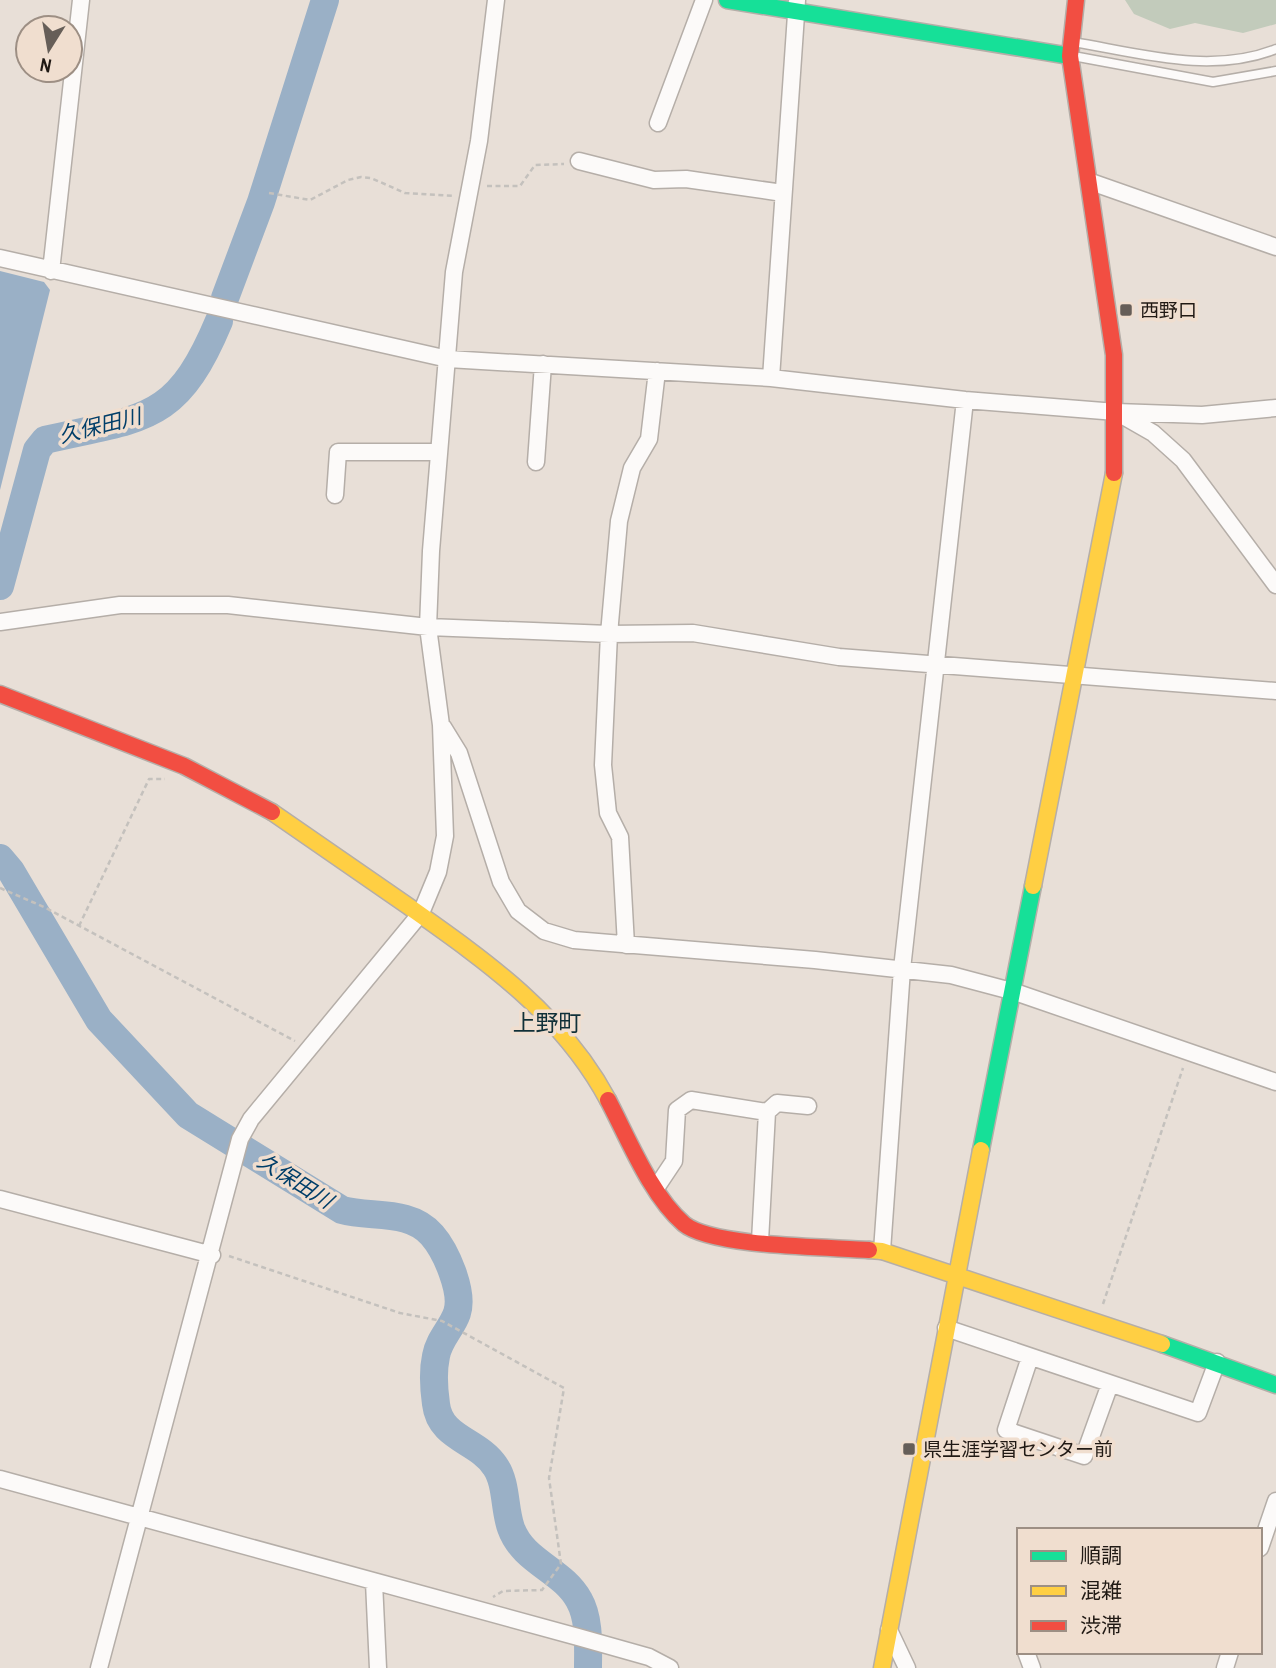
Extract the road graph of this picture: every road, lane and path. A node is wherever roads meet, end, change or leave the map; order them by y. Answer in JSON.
{"nodes":[{"id":1,"x":81,"y":0,"type":"edge"},
{"id":2,"x":496,"y":0,"type":"edge"},
{"id":3,"x":704,"y":0,"type":"edge"},
{"id":4,"x":727,"y":0,"type":"edge"},
{"id":5,"x":1076,"y":0,"type":"edge"},
{"id":6,"x":796,"y":5,"type":"edge"},
{"id":7,"x":1070,"y":49,"type":"junction"},
{"id":8,"x":1276,"y":49,"type":"edge"},
{"id":9,"x":1276,"y":71,"type":"edge"},
{"id":10,"x":658,"y":122,"type":"dead end"},
{"id":11,"x":579,"y":161,"type":"joint"},
{"id":12,"x":1091,"y":182,"type":"junction"},
{"id":13,"x":469,"y":191,"type":"junction"},
{"id":14,"x":783,"y":193,"type":"junction"},
{"id":15,"x":269,"y":194,"type":"dead end"},
{"id":16,"x":1276,"y":247,"type":"edge"},
{"id":17,"x":0,"y":258,"type":"edge"},
{"id":18,"x":51,"y":271,"type":"junction"},
{"id":19,"x":448,"y":359,"type":"junction"},
{"id":20,"x":543,"y":364,"type":"junction"},
{"id":21,"x":657,"y":371,"type":"junction"},
{"id":22,"x":771,"y":378,"type":"junction"},
{"id":23,"x":965,"y":400,"type":"junction"},
{"id":24,"x":1276,"y":408,"type":"edge"},
{"id":25,"x":1116,"y":412,"type":"junction"},
{"id":26,"x":439,"y":452,"type":"junction"},
{"id":27,"x":536,"y":462,"type":"dead end"},
{"id":28,"x":335,"y":495,"type":"dead end"},
{"id":29,"x":1276,"y":584,"type":"edge"},
{"id":30,"x":0,"y":622,"type":"edge"},
{"id":31,"x":428,"y":627,"type":"junction"},
{"id":32,"x":609,"y":634,"type":"junction"},
{"id":33,"x":934,"y":662,"type":"junction"},
{"id":34,"x":1077,"y":675,"type":"junction"},
{"id":35,"x":1276,"y":691,"type":"edge"},
{"id":36,"x":0,"y":694,"type":"edge"},
{"id":37,"x":441,"y":725,"type":"junction"},
{"id":38,"x":184,"y":766,"type":"junction"},
{"id":39,"x":0,"y":888,"type":"edge"},
{"id":40,"x":421,"y":914,"type":"junction"},
{"id":41,"x":79,"y":926,"type":"junction"},
{"id":42,"x":626,"y":945,"type":"junction"},
{"id":43,"x":902,"y":969,"type":"junction"},
{"id":44,"x":1015,"y":992,"type":"junction"},
{"id":45,"x":309,"y":1048,"type":"junction"},
{"id":46,"x":1189,"y":1053,"type":"junction"},
{"id":47,"x":1276,"y":1082,"type":"edge"},
{"id":48,"x":808,"y":1106,"type":"dead end"},
{"id":49,"x":766,"y":1112,"type":"junction"},
{"id":50,"x":656,"y":1188,"type":"junction"},
{"id":51,"x":0,"y":1199,"type":"edge"},
{"id":52,"x":760,"y":1241,"type":"junction"},
{"id":53,"x":882,"y":1251,"type":"junction"},
{"id":54,"x":212,"y":1253,"type":"junction"},
{"id":55,"x":956,"y":1273,"type":"junction"},
{"id":56,"x":1097,"y":1320,"type":"junction"},
{"id":57,"x":946,"y":1328,"type":"junction"},
{"id":58,"x":1030,"y":1357,"type":"junction"},
{"id":59,"x":1217,"y":1362,"type":"junction"},
{"id":60,"x":1110,"y":1384,"type":"junction"},
{"id":61,"x":1276,"y":1385,"type":"edge"},
{"id":62,"x":0,"y":1479,"type":"edge"},
{"id":63,"x":1276,"y":1501,"type":"edge"},
{"id":64,"x":141,"y":1518,"type":"junction"},
{"id":65,"x":1267,"y":1539,"type":"edge"},
{"id":66,"x":374,"y":1582,"type":"junction"},
{"id":67,"x":486,"y":1612,"type":"junction"},
{"id":68,"x":889,"y":1630,"type":"junction"},
{"id":69,"x":99,"y":1668,"type":"edge"},
{"id":70,"x":378,"y":1668,"type":"edge"},
{"id":71,"x":670,"y":1668,"type":"edge"},
{"id":72,"x":882,"y":1668,"type":"edge"},
{"id":73,"x":907,"y":1668,"type":"edge"}],
"edges":[{"from":1,"to":18,"type":"street"},
{"from":2,"to":13,"type":"street"},
{"from":3,"to":10,"type":"street"},
{"from":4,"to":6,"type":"street"},
{"from":5,"to":7,"type":"street"},
{"from":6,"to":7,"type":"street"},
{"from":6,"to":14,"type":"street"},
{"from":7,"to":8,"type":"lane"},
{"from":7,"to":9,"type":"lane"},
{"from":7,"to":12,"type":"street"},
{"from":11,"to":13,"type":"path"},
{"from":11,"to":14,"type":"street"},
{"from":12,"to":16,"type":"street"},
{"from":12,"to":25,"type":"street"},
{"from":13,"to":15,"type":"path"},
{"from":13,"to":19,"type":"street"},
{"from":14,"to":22,"type":"street"},
{"from":17,"to":18,"type":"street"},
{"from":18,"to":19,"type":"street"},
{"from":19,"to":20,"type":"street"},
{"from":19,"to":26,"type":"street"},
{"from":20,"to":21,"type":"street"},
{"from":20,"to":27,"type":"street"},
{"from":21,"to":22,"type":"street"},
{"from":21,"to":32,"type":"street"},
{"from":22,"to":23,"type":"street"},
{"from":23,"to":25,"type":"street"},
{"from":23,"to":33,"type":"street"},
{"from":24,"to":25,"type":"street"},
{"from":25,"to":29,"type":"street"},
{"from":25,"to":34,"type":"street"},
{"from":26,"to":28,"type":"street"},
{"from":26,"to":31,"type":"street"},
{"from":30,"to":31,"type":"street"},
{"from":31,"to":32,"type":"street"},
{"from":31,"to":37,"type":"street"},
{"from":32,"to":33,"type":"street"},
{"from":32,"to":42,"type":"street"},
{"from":33,"to":34,"type":"street"},
{"from":33,"to":43,"type":"street"},
{"from":34,"to":35,"type":"street"},
{"from":34,"to":44,"type":"street"},
{"from":36,"to":38,"type":"street"},
{"from":37,"to":40,"type":"street"},
{"from":37,"to":42,"type":"street"},
{"from":38,"to":40,"type":"street"},
{"from":38,"to":41,"type":"path"},
{"from":39,"to":41,"type":"path"},
{"from":40,"to":45,"type":"street"},
{"from":40,"to":50,"type":"street"},
{"from":41,"to":45,"type":"path"},
{"from":42,"to":43,"type":"street"},
{"from":43,"to":44,"type":"street"},
{"from":43,"to":53,"type":"street"},
{"from":44,"to":46,"type":"street"},
{"from":44,"to":55,"type":"street"},
{"from":45,"to":54,"type":"street"},
{"from":46,"to":47,"type":"street"},
{"from":46,"to":56,"type":"path"},
{"from":48,"to":49,"type":"street"},
{"from":49,"to":50,"type":"street"},
{"from":49,"to":52,"type":"street"},
{"from":50,"to":52,"type":"street"},
{"from":51,"to":54,"type":"street"},
{"from":52,"to":53,"type":"street"},
{"from":53,"to":55,"type":"street"},
{"from":54,"to":64,"type":"street"},
{"from":54,"to":67,"type":"path"},
{"from":55,"to":56,"type":"street"},
{"from":55,"to":57,"type":"street"},
{"from":56,"to":59,"type":"street"},
{"from":57,"to":58,"type":"street"},
{"from":57,"to":68,"type":"street"},
{"from":58,"to":60,"type":"street"},
{"from":58,"to":60,"type":"street"},
{"from":59,"to":60,"type":"street"},
{"from":59,"to":61,"type":"street"},
{"from":62,"to":64,"type":"street"},
{"from":63,"to":65,"type":"street"},
{"from":64,"to":66,"type":"street"},
{"from":64,"to":69,"type":"street"},
{"from":66,"to":67,"type":"street"},
{"from":66,"to":70,"type":"street"},
{"from":67,"to":71,"type":"street"},
{"from":68,"to":72,"type":"street"},
{"from":68,"to":73,"type":"street"}]}
